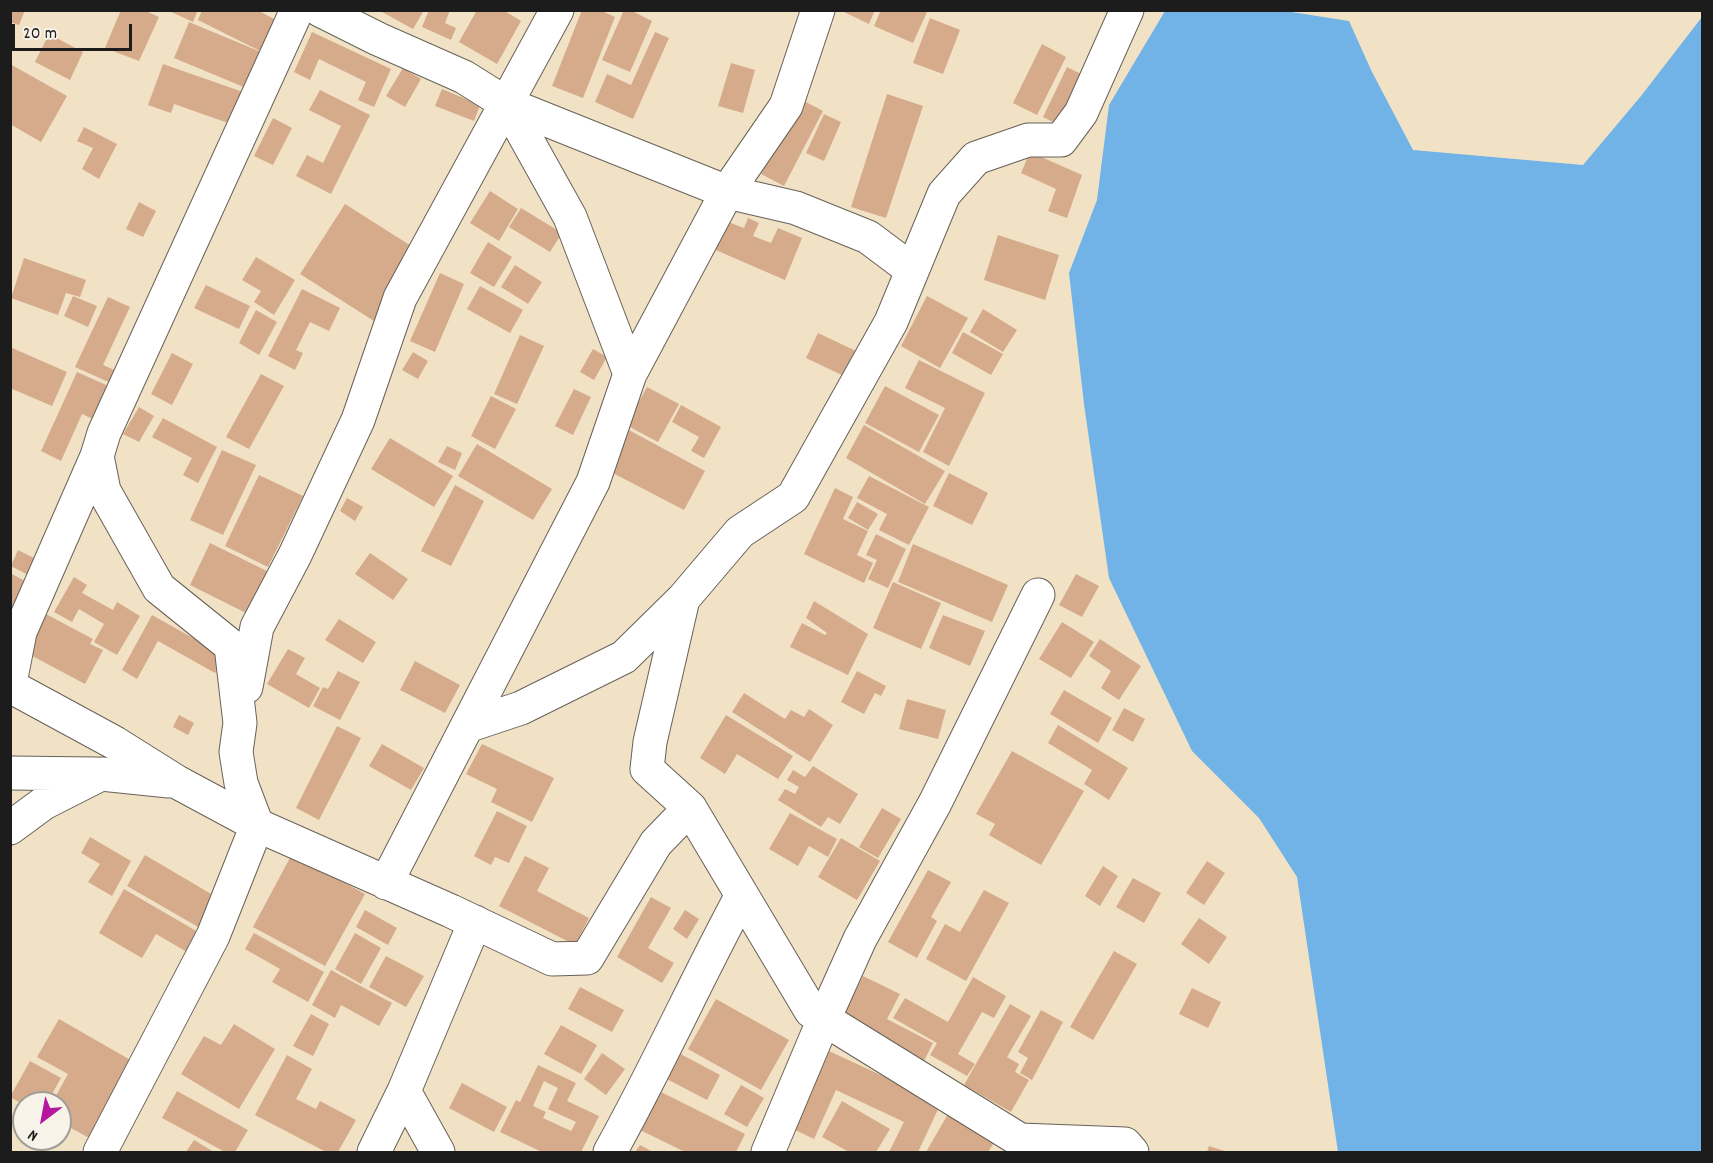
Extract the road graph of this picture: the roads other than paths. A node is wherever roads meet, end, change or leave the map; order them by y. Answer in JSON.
{"nodes":[{"id":1,"x":297,"y":10,"type":"edge"},
{"id":2,"x":320,"y":10,"type":"edge"},
{"id":3,"x":557,"y":10,"type":"edge"},
{"id":4,"x":818,"y":10,"type":"edge"},
{"id":5,"x":1127,"y":10,"type":"edge"},
{"id":6,"x":507,"y":104,"type":"junction"},
{"id":7,"x":727,"y":192,"type":"junction"},
{"id":8,"x":912,"y":270,"type":"junction"},
{"id":9,"x":630,"y":374,"type":"junction"},
{"id":10,"x":97,"y":456,"type":"junction"},
{"id":11,"x":1038,"y":595,"type":"dead end"},
{"id":12,"x":682,"y":599,"type":"junction"},
{"id":13,"x":10,"y":684,"type":"edge"},
{"id":14,"x":240,"y":723,"type":"junction"},
{"id":15,"x":467,"y":726,"type":"junction"},
{"id":16,"x":10,"y":773,"type":"edge"},
{"id":17,"x":101,"y":774,"type":"junction"},
{"id":18,"x":177,"y":782,"type":"junction"},
{"id":19,"x":690,"y":808,"type":"junction"},
{"id":20,"x":257,"y":825,"type":"junction"},
{"id":21,"x":10,"y":828,"type":"edge"},
{"id":22,"x":386,"y":883,"type":"junction"},
{"id":23,"x":742,"y":895,"type":"junction"},
{"id":24,"x":475,"y":922,"type":"junction"},
{"id":25,"x":824,"y":1019,"type":"junction"},
{"id":26,"x":404,"y":1091,"type":"junction"},
{"id":27,"x":1017,"y":1146,"type":"edge"},
{"id":28,"x":100,"y":1152,"type":"edge"},
{"id":29,"x":374,"y":1152,"type":"edge"},
{"id":30,"x":438,"y":1152,"type":"edge"},
{"id":31,"x":610,"y":1152,"type":"edge"},
{"id":32,"x":768,"y":1152,"type":"edge"},
{"id":33,"x":1132,"y":1152,"type":"edge"}],
"edges":[{"from":1,"to":10,"type":"street"},
{"from":2,"to":6,"type":"street"},
{"from":3,"to":6,"type":"street"},
{"from":4,"to":7,"type":"street"},
{"from":5,"to":8,"type":"street"},
{"from":6,"to":7,"type":"street"},
{"from":6,"to":9,"type":"street"},
{"from":6,"to":14,"type":"street"},
{"from":7,"to":8,"type":"street"},
{"from":7,"to":9,"type":"street"},
{"from":8,"to":12,"type":"street"},
{"from":9,"to":15,"type":"street"},
{"from":10,"to":13,"type":"street"},
{"from":10,"to":14,"type":"street"},
{"from":11,"to":25,"type":"street"},
{"from":12,"to":15,"type":"street"},
{"from":12,"to":19,"type":"street"},
{"from":13,"to":18,"type":"street"},
{"from":14,"to":20,"type":"street"},
{"from":15,"to":22,"type":"street"},
{"from":16,"to":17,"type":"street"},
{"from":17,"to":18,"type":"street"},
{"from":17,"to":21,"type":"street"},
{"from":18,"to":20,"type":"street"},
{"from":19,"to":23,"type":"street"},
{"from":19,"to":24,"type":"street"},
{"from":20,"to":22,"type":"street"},
{"from":20,"to":28,"type":"street"},
{"from":22,"to":24,"type":"street"},
{"from":23,"to":25,"type":"street"},
{"from":23,"to":31,"type":"street"},
{"from":24,"to":26,"type":"street"},
{"from":25,"to":27,"type":"street"},
{"from":25,"to":32,"type":"street"},
{"from":26,"to":29,"type":"street"},
{"from":26,"to":30,"type":"street"},
{"from":27,"to":33,"type":"street"}]}
